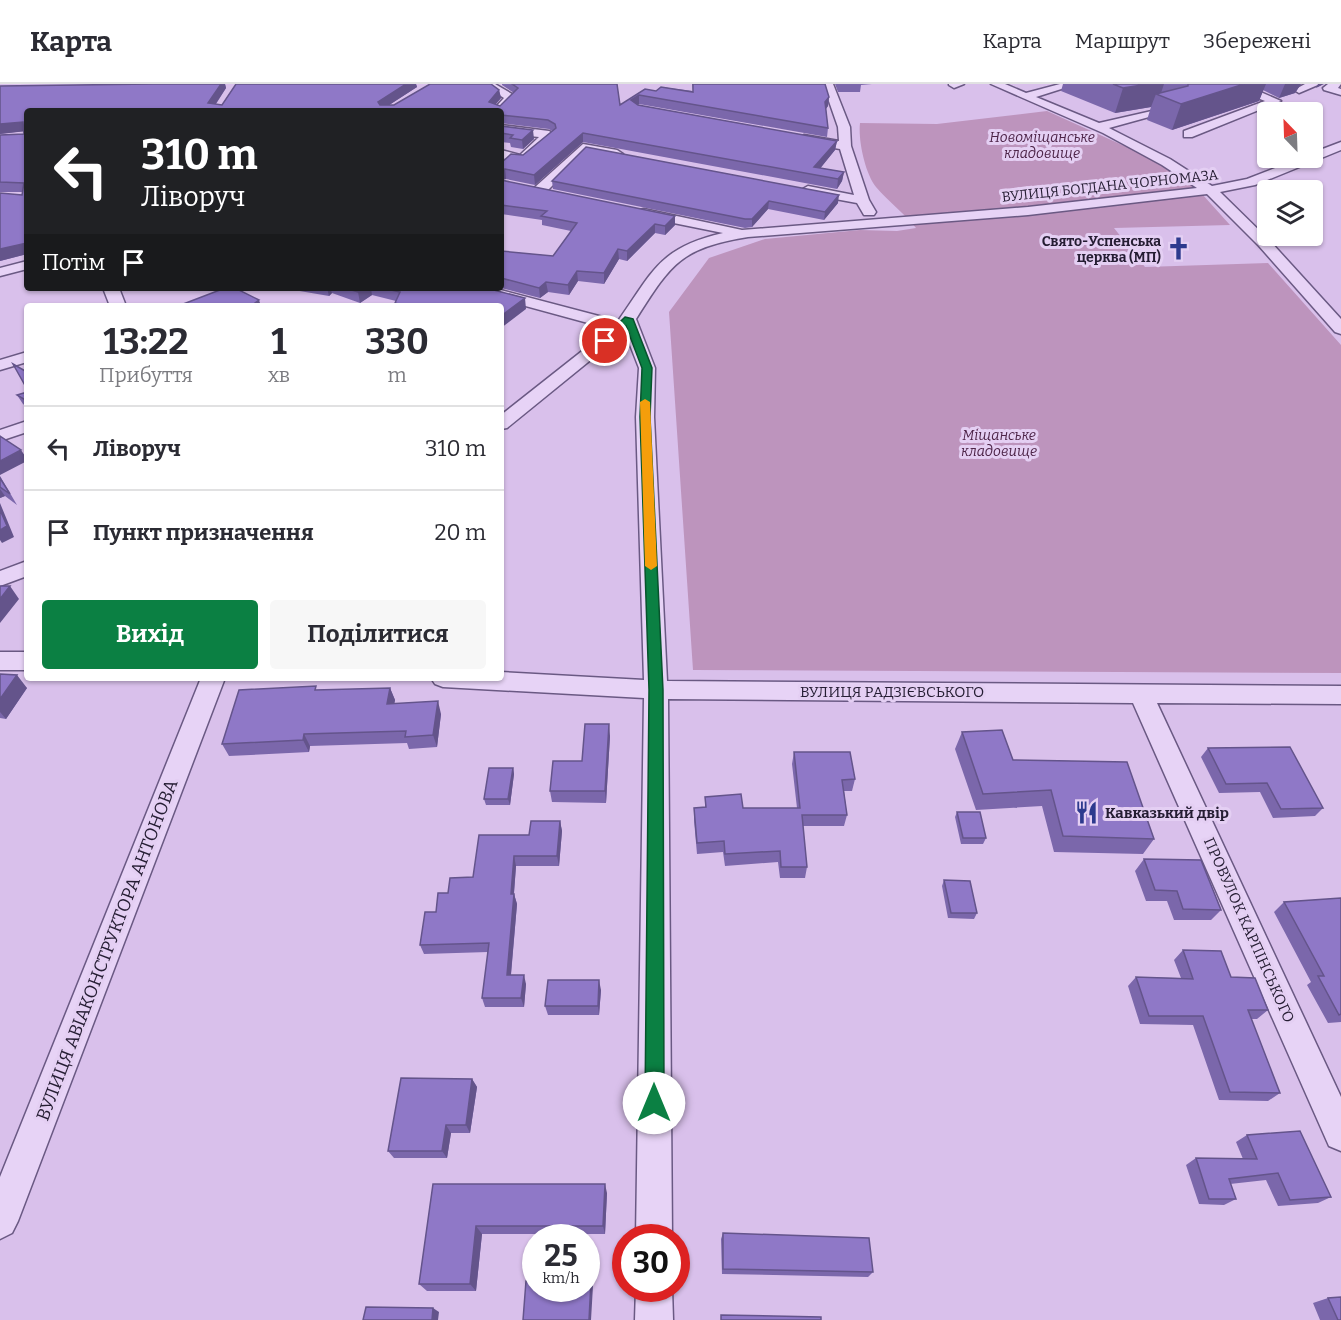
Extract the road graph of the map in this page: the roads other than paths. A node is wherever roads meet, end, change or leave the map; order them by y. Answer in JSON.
{"nodes":[{"id":1,"x":487,"y":84,"type":"edge"},
{"id":2,"x":828,"y":84,"type":"edge"},
{"id":3,"x":959,"y":84,"type":"edge"},
{"id":4,"x":996,"y":84,"type":"edge"},
{"id":5,"x":1072,"y":84,"type":"edge"},
{"id":6,"x":1315,"y":84,"type":"edge"},
{"id":7,"x":1338,"y":84,"type":"edge"},
{"id":8,"x":954,"y":85,"type":"edge"},
{"id":9,"x":1235,"y":87,"type":"edge"},
{"id":10,"x":1299,"y":90,"type":"dead end"},
{"id":11,"x":1341,"y":92,"type":"edge"},
{"id":12,"x":1022,"y":97,"type":"junction"},
{"id":13,"x":1154,"y":100,"type":"dead end"},
{"id":14,"x":504,"y":115,"type":"edge"},
{"id":15,"x":559,"y":123,"type":"edge"},
{"id":16,"x":1099,"y":127,"type":"junction"},
{"id":17,"x":504,"y":130,"type":"edge"},
{"id":18,"x":518,"y":132,"type":"junction"},
{"id":19,"x":1188,"y":134,"type":"edge"},
{"id":20,"x":549,"y":135,"type":"junction"},
{"id":21,"x":788,"y":136,"type":"edge"},
{"id":22,"x":504,"y":144,"type":"edge"},
{"id":23,"x":844,"y":146,"type":"junction"},
{"id":24,"x":1338,"y":150,"type":"edge"},
{"id":25,"x":504,"y":155,"type":"edge"},
{"id":26,"x":629,"y":157,"type":"edge"},
{"id":27,"x":792,"y":187,"type":"edge"},
{"id":28,"x":1210,"y":190,"type":"junction"},
{"id":29,"x":540,"y":191,"type":"edge"},
{"id":30,"x":862,"y":200,"type":"junction"},
{"id":31,"x":630,"y":210,"type":"edge"},
{"id":32,"x":874,"y":220,"type":"junction"},
{"id":33,"x":744,"y":233,"type":"junction"},
{"id":34,"x":24,"y":266,"type":"edge"},
{"id":35,"x":0,"y":272,"type":"edge"},
{"id":36,"x":488,"y":291,"type":"edge"},
{"id":37,"x":625,"y":323,"type":"junction"},
{"id":38,"x":1341,"y":329,"type":"edge"},
{"id":39,"x":24,"y":358,"type":"edge"},
{"id":40,"x":0,"y":365,"type":"edge"},
{"id":41,"x":504,"y":422,"type":"edge"},
{"id":42,"x":24,"y":427,"type":"edge"},
{"id":43,"x":0,"y":436,"type":"edge"},
{"id":44,"x":24,"y":569,"type":"edge"},
{"id":45,"x":0,"y":579,"type":"edge"},
{"id":46,"x":0,"y":661,"type":"edge"},
{"id":47,"x":24,"y":661,"type":"edge"},
{"id":48,"x":212,"y":681,"type":"edge"},
{"id":49,"x":496,"y":681,"type":"edge"},
{"id":50,"x":656,"y":690,"type":"junction"},
{"id":51,"x":1142,"y":694,"type":"junction"},
{"id":52,"x":1341,"y":695,"type":"edge"},
{"id":53,"x":1341,"y":1134,"type":"edge"},
{"id":54,"x":0,"y":1221,"type":"edge"},
{"id":55,"x":654,"y":1224,"type":"edge"},
{"id":56,"x":654,"y":1302,"type":"edge"},
{"id":57,"x":654,"y":1320,"type":"edge"}],
"edges":[{"from":1,"to":14,"type":"street"},
{"from":2,"to":23,"type":"street"},
{"from":3,"to":8,"type":"street"},
{"from":4,"to":12,"type":"street"},
{"from":5,"to":12,"type":"street"},
{"from":6,"to":10,"type":"street"},
{"from":7,"to":11,"type":"street"},
{"from":9,"to":19,"type":"street"},
{"from":12,"to":16,"type":"street"},
{"from":13,"to":16,"type":"street"},
{"from":15,"to":20,"type":"street"},
{"from":16,"to":28,"type":"street"},
{"from":17,"to":18,"type":"street"},
{"from":18,"to":20,"type":"street"},
{"from":18,"to":22,"type":"street"},
{"from":20,"to":25,"type":"street"},
{"from":21,"to":23,"type":"street"},
{"from":23,"to":30,"type":"street"},
{"from":24,"to":28,"type":"street","name":"ВУЛИЦЯ БОГДАНА ЧОРНОМАЗА"},
{"from":26,"to":29,"type":"street"},
{"from":27,"to":30,"type":"street"},
{"from":28,"to":32,"type":"street","name":"ВУЛИЦЯ БОГДАНА ЧОРНОМАЗА"},
{"from":28,"to":38,"type":"street"},
{"from":30,"to":32,"type":"street"},
{"from":31,"to":33,"type":"street"},
{"from":32,"to":33,"type":"street","name":"ВУЛИЦЯ БОГДАНА ЧОРНОМАЗА"},
{"from":33,"to":37,"type":"street"},
{"from":34,"to":35,"type":"street"},
{"from":36,"to":37,"type":"street"},
{"from":37,"to":41,"type":"street"},
{"from":37,"to":50,"type":"street"},
{"from":39,"to":40,"type":"street"},
{"from":42,"to":43,"type":"street"},
{"from":44,"to":45,"type":"street"},
{"from":46,"to":47,"type":"street"},
{"from":48,"to":54,"type":"street","name":"ВУЛИЦЯ АВІАКОНСТРУКТОРА АНТОНОВА"},
{"from":49,"to":50,"type":"street","name":"ВУЛИЦЯ РАДЗІЄВСЬКОГО"},
{"from":50,"to":51,"type":"street","name":"ВУЛИЦЯ РАДЗІЄВСЬКОГО"},
{"from":50,"to":55,"type":"street"},
{"from":51,"to":52,"type":"street","name":"ВУЛИЦЯ РАДЗІЄВСЬКОГО"},
{"from":51,"to":53,"type":"street","name":"ПРОВУЛОК КАРПІНСЬКОГО"},
{"from":56,"to":57,"type":"street"}]}
